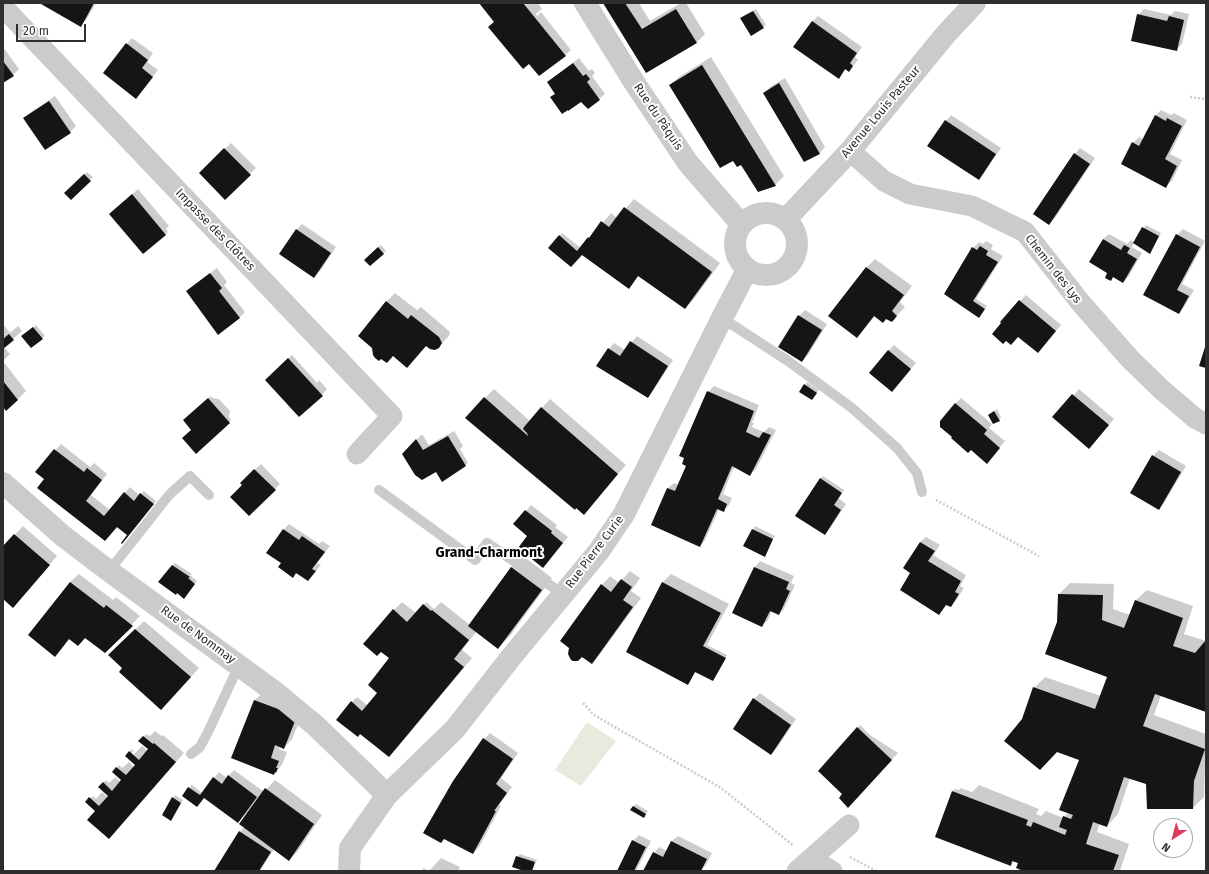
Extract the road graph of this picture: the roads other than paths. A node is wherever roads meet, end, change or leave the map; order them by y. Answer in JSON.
{"nodes":[{"id":1,"x":585,"y":3,"type":"edge"},
{"id":2,"x":975,"y":3,"type":"edge"},
{"id":3,"x":3,"y":7,"type":"edge"},
{"id":4,"x":850,"y":151,"type":"junction"},
{"id":5,"x":786,"y":220,"type":"junction"},
{"id":6,"x":741,"y":224,"type":"junction"},
{"id":7,"x":747,"y":270,"type":"junction"},
{"id":8,"x":722,"y":318,"type":"junction"},
{"id":9,"x":1206,"y":424,"type":"edge"},
{"id":10,"x":357,"y":454,"type":"dead end"},
{"id":11,"x":3,"y":482,"type":"edge"},
{"id":12,"x":379,"y":490,"type":"dead end"},
{"id":13,"x":922,"y":492,"type":"road end"},
{"id":14,"x":209,"y":495,"type":"dead end"},
{"id":15,"x":109,"y":571,"type":"junction"},
{"id":16,"x":563,"y":594,"type":"junction"},
{"id":17,"x":239,"y":665,"type":"junction"},
{"id":18,"x":191,"y":754,"type":"dead end"},
{"id":19,"x":387,"y":796,"type":"junction"},
{"id":20,"x":849,"y":825,"type":"dead end"},
{"id":21,"x":804,"y":865,"type":"edge"},
{"id":22,"x":349,"y":871,"type":"edge"},
{"id":23,"x":832,"y":871,"type":"edge"}],
"edges":[{"from":1,"to":6,"type":"street","name":"Rue du Pâquis"},
{"from":2,"to":4,"type":"street","name":"Avenue Louis Pasteur"},
{"from":3,"to":10,"type":"street","name":"Impasse des Clôtres"},
{"from":4,"to":5,"type":"street","name":"Avenue Louis Pasteur"},
{"from":4,"to":9,"type":"street","name":"Chemin des Lys"},
{"from":5,"to":6,"type":"street"},
{"from":5,"to":7,"type":"street"},
{"from":6,"to":7,"type":"street"},
{"from":7,"to":8,"type":"street","name":"Rue Pierre Curie"},
{"from":8,"to":13,"type":"lane"},
{"from":8,"to":16,"type":"street","name":"Rue Pierre Curie"},
{"from":11,"to":15,"type":"street","name":"Rue de Nommay"},
{"from":12,"to":16,"type":"lane"},
{"from":14,"to":15,"type":"lane"},
{"from":15,"to":17,"type":"street","name":"Rue de Nommay"},
{"from":16,"to":19,"type":"street","name":"Rue Pierre Curie"},
{"from":17,"to":18,"type":"lane"},
{"from":17,"to":19,"type":"street","name":"Rue de Nommay"},
{"from":19,"to":22,"type":"street","name":"Rue Pierre Curie"},
{"from":20,"to":21,"type":"street"},
{"from":21,"to":23,"type":"street"}]}
